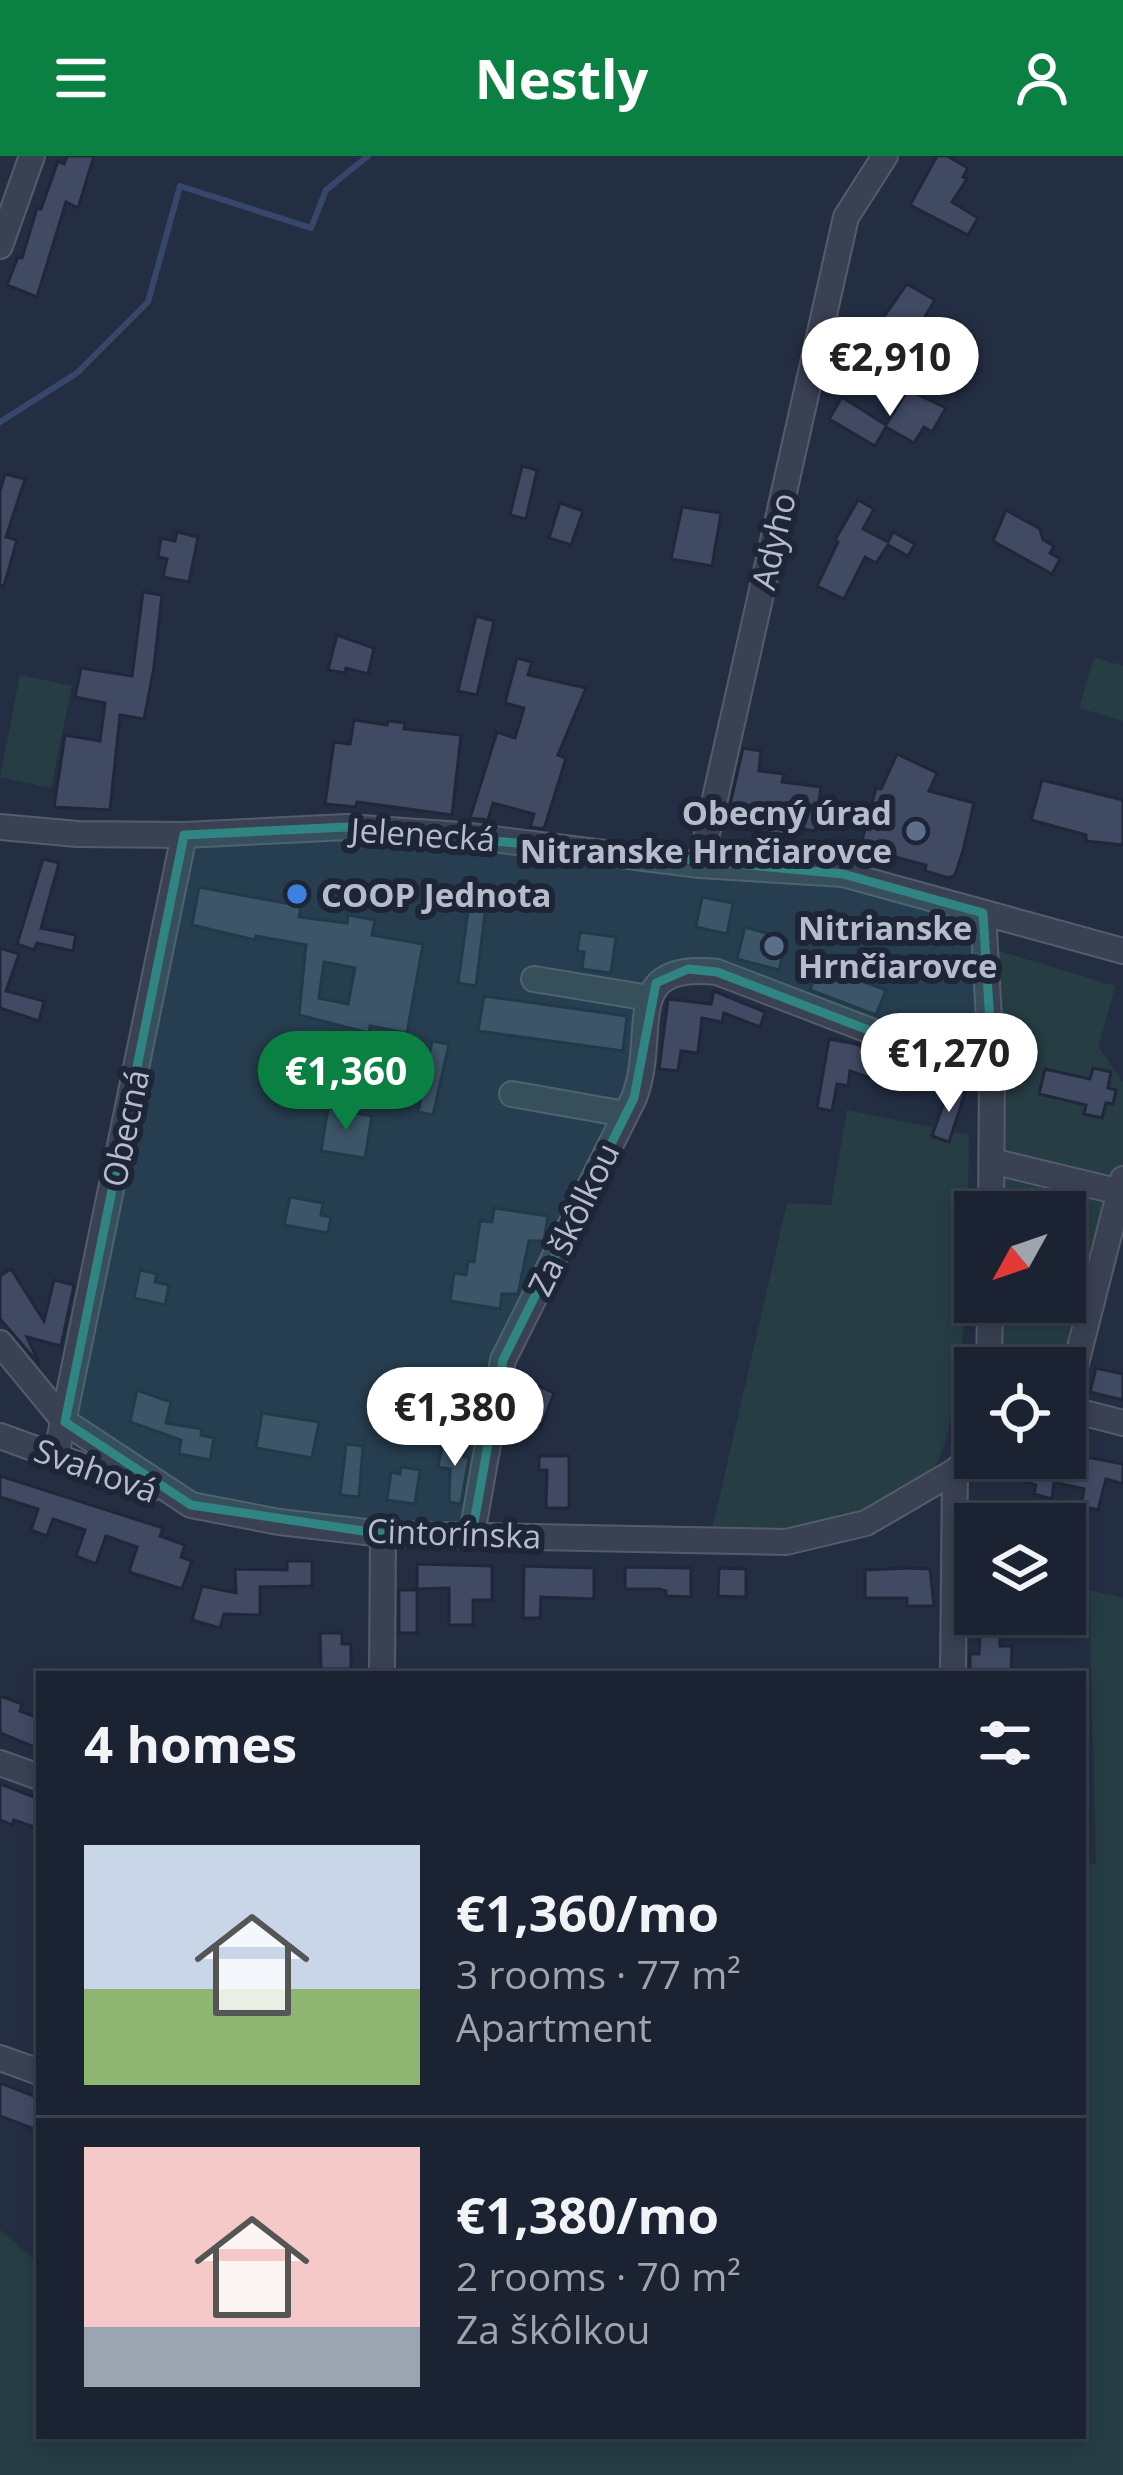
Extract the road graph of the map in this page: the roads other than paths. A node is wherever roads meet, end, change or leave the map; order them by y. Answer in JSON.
{"nodes":[{"id":1,"x":32,"y":156,"type":"edge"},
{"id":2,"x":885,"y":156,"type":"edge"},
{"id":3,"x":0,"y":245,"type":"edge"},
{"id":4,"x":0,"y":827,"type":"edge"},
{"id":5,"x":184,"y":835,"type":"junction"},
{"id":6,"x":700,"y":866,"type":"junction"},
{"id":7,"x":983,"y":913,"type":"junction"},
{"id":8,"x":1123,"y":951,"type":"edge"},
{"id":9,"x":534,"y":979,"type":"dead end"},
{"id":10,"x":650,"y":998,"type":"junction"},
{"id":11,"x":992,"y":1053,"type":"junction"},
{"id":12,"x":512,"y":1094,"type":"dead end"},
{"id":13,"x":625,"y":1114,"type":"junction"},
{"id":14,"x":992,"y":1161,"type":"junction"},
{"id":15,"x":1122,"y":1186,"type":"edge"},
{"id":16,"x":991,"y":1191,"type":"edge"},
{"id":17,"x":0,"y":1343,"type":"edge"},
{"id":18,"x":1080,"y":1347,"type":"edge"},
{"id":19,"x":1086,"y":1413,"type":"edge"},
{"id":20,"x":64,"y":1422,"type":"junction"},
{"id":21,"x":1123,"y":1424,"type":"edge"},
{"id":22,"x":0,"y":1436,"type":"edge"},
{"id":23,"x":56,"y":1456,"type":"junction"},
{"id":24,"x":954,"y":1470,"type":"edge"},
{"id":25,"x":964,"y":1479,"type":"edge"},
{"id":26,"x":191,"y":1505,"type":"junction"},
{"id":27,"x":383,"y":1534,"type":"junction"},
{"id":28,"x":472,"y":1534,"type":"junction"},
{"id":29,"x":382,"y":1671,"type":"edge"},
{"id":30,"x":953,"y":1671,"type":"edge"},
{"id":31,"x":0,"y":1763,"type":"edge"},
{"id":32,"x":36,"y":1776,"type":"edge"},
{"id":33,"x":0,"y":2058,"type":"edge"},
{"id":34,"x":36,"y":2071,"type":"edge"}],
"edges":[{"from":1,"to":3,"type":"street"},
{"from":2,"to":6,"type":"street","name":"Adyho"},
{"from":4,"to":5,"type":"street","name":"Jelenecká"},
{"from":5,"to":6,"type":"street","name":"Jelenecká"},
{"from":5,"to":20,"type":"street","name":"Obecná"},
{"from":6,"to":7,"type":"street","name":"Jelenecká"},
{"from":7,"to":8,"type":"street","name":"Jelenecká"},
{"from":7,"to":11,"type":"street"},
{"from":9,"to":10,"type":"street"},
{"from":10,"to":11,"type":"street"},
{"from":10,"to":13,"type":"street","name":"Za škôlkou"},
{"from":11,"to":14,"type":"street"},
{"from":12,"to":13,"type":"street","name":"Za škôlkou"},
{"from":13,"to":28,"type":"street","name":"Za škôlkou"},
{"from":14,"to":15,"type":"street"},
{"from":14,"to":16,"type":"street"},
{"from":15,"to":18,"type":"street"},
{"from":17,"to":20,"type":"street","name":"Cintorínska"},
{"from":19,"to":21,"type":"street"},
{"from":20,"to":23,"type":"street","name":"Obecná"},
{"from":20,"to":26,"type":"street","name":"Cintorínska"},
{"from":22,"to":23,"type":"street","name":"Svahová"},
{"from":23,"to":26,"type":"street","name":"Svahová"},
{"from":24,"to":28,"type":"street","name":"Cintorínska"},
{"from":25,"to":30,"type":"street"},
{"from":26,"to":27,"type":"street","name":"Cintorínska"},
{"from":27,"to":28,"type":"street","name":"Cintorínska"},
{"from":27,"to":29,"type":"street"},
{"from":31,"to":32,"type":"street"},
{"from":33,"to":34,"type":"street"}]}
